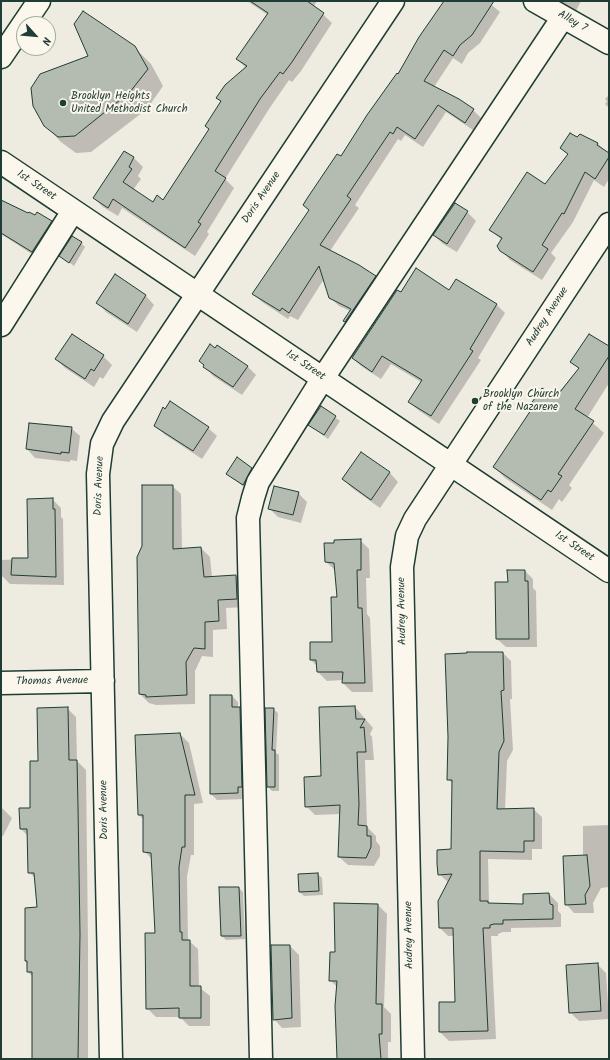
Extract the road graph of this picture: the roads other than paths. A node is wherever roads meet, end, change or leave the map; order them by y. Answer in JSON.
{"nodes":[{"id":1,"x":38,"y":1,"type":"edge"},
{"id":2,"x":393,"y":1,"type":"edge"},
{"id":3,"x":535,"y":1,"type":"edge"},
{"id":4,"x":563,"y":17,"type":"junction"},
{"id":5,"x":609,"y":43,"type":"edge"},
{"id":6,"x":1,"y":57,"type":"edge"},
{"id":7,"x":1,"y":162,"type":"edge"},
{"id":8,"x":73,"y":211,"type":"junction"},
{"id":9,"x":609,"y":224,"type":"edge"},
{"id":10,"x":198,"y":294,"type":"junction"},
{"id":11,"x":1,"y":325,"type":"edge"},
{"id":12,"x":323,"y":378,"type":"junction"},
{"id":13,"x":451,"y":464,"type":"junction"},
{"id":14,"x":609,"y":571,"type":"edge"},
{"id":15,"x":103,"y":681,"type":"junction"},
{"id":16,"x":1,"y":683,"type":"edge"},
{"id":17,"x":111,"y":1059,"type":"edge"},
{"id":18,"x":261,"y":1059,"type":"edge"},
{"id":19,"x":413,"y":1059,"type":"edge"}],
"edges":[{"from":1,"to":6,"type":"street"},
{"from":2,"to":10,"type":"street","name":"Doris Avenue"},
{"from":3,"to":4,"type":"street","name":"Alley 7"},
{"from":4,"to":5,"type":"street","name":"Alley 7"},
{"from":4,"to":12,"type":"street"},
{"from":7,"to":8,"type":"street","name":"1st Street"},
{"from":8,"to":10,"type":"street","name":"1st Street"},
{"from":8,"to":11,"type":"street"},
{"from":9,"to":13,"type":"street","name":"Audrey Avenue"},
{"from":10,"to":12,"type":"street","name":"1st Street"},
{"from":10,"to":15,"type":"street","name":"Doris Avenue"},
{"from":12,"to":13,"type":"street","name":"1st Street"},
{"from":12,"to":18,"type":"street"},
{"from":13,"to":14,"type":"street","name":"1st Street"},
{"from":13,"to":19,"type":"street","name":"Audrey Avenue"},
{"from":15,"to":16,"type":"street","name":"Thomas Avenue"},
{"from":15,"to":17,"type":"street","name":"Doris Avenue"}]}
